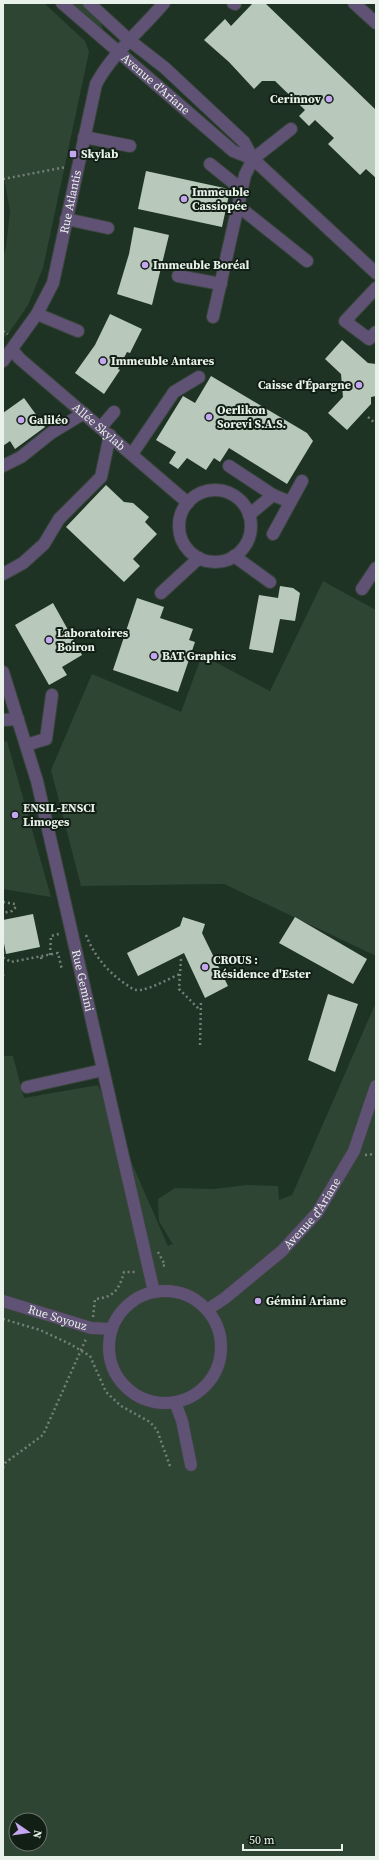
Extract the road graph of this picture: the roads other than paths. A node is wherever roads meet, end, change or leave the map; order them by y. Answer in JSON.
{"nodes":[{"id":1,"x":62,"y":3,"type":"edge"},
{"id":2,"x":89,"y":3,"type":"edge"},
{"id":3,"x":164,"y":3,"type":"edge"},
{"id":4,"x":362,"y":5,"type":"edge"},
{"id":5,"x":376,"y":24,"type":"edge"},
{"id":6,"x":129,"y":40,"type":"junction"},
{"id":7,"x":118,"y":52,"type":"junction"},
{"id":8,"x":291,"y":129,"type":"dead end"},
{"id":9,"x":84,"y":137,"type":"junction"},
{"id":10,"x":130,"y":146,"type":"dead end"},
{"id":11,"x":253,"y":159,"type":"junction"},
{"id":12,"x":210,"y":164,"type":"dead end"},
{"id":13,"x":241,"y":189,"type":"junction"},
{"id":14,"x":238,"y":206,"type":"junction"},
{"id":15,"x":66,"y":219,"type":"junction"},
{"id":16,"x":108,"y":228,"type":"dead end"},
{"id":17,"x":307,"y":261,"type":"dead end"},
{"id":18,"x":376,"y":273,"type":"edge"},
{"id":19,"x":178,"y":276,"type":"dead end"},
{"id":20,"x":220,"y":284,"type":"junction"},
{"id":21,"x":376,"y":288,"type":"edge"},
{"id":22,"x":37,"y":314,"type":"junction"},
{"id":23,"x":213,"y":317,"type":"dead end"},
{"id":24,"x":78,"y":331,"type":"dead end"},
{"id":25,"x":376,"y":332,"type":"edge"},
{"id":26,"x":12,"y":350,"type":"junction"},
{"id":27,"x":3,"y":361,"type":"edge"},
{"id":28,"x":198,"y":377,"type":"dead end"},
{"id":29,"x":114,"y":412,"type":"dead end"},
{"id":30,"x":84,"y":413,"type":"junction"},
{"id":31,"x":101,"y":427,"type":"junction"},
{"id":32,"x":110,"y":435,"type":"junction"},
{"id":33,"x":132,"y":454,"type":"junction"},
{"id":34,"x":3,"y":466,"type":"edge"},
{"id":35,"x":229,"y":466,"type":"dead end"},
{"id":36,"x":302,"y":481,"type":"dead end"},
{"id":37,"x":273,"y":495,"type":"junction"},
{"id":38,"x":188,"y":502,"type":"junction"},
{"id":39,"x":290,"y":502,"type":"junction"},
{"id":40,"x":249,"y":515,"type":"junction"},
{"id":41,"x":273,"y":534,"type":"dead end"},
{"id":42,"x":234,"y":556,"type":"junction"},
{"id":43,"x":199,"y":558,"type":"junction"},
{"id":44,"x":376,"y":568,"type":"edge"},
{"id":45,"x":3,"y":574,"type":"edge"},
{"id":46,"x":270,"y":582,"type":"dead end"},
{"id":47,"x":362,"y":589,"type":"dead end"},
{"id":48,"x":161,"y":593,"type":"dead end"},
{"id":49,"x":3,"y":672,"type":"edge"},
{"id":50,"x":52,"y":695,"type":"dead end"},
{"id":51,"x":18,"y":719,"type":"junction"},
{"id":52,"x":3,"y":720,"type":"edge"},
{"id":53,"x":26,"y":745,"type":"junction"},
{"id":54,"x":103,"y":1070,"type":"junction"},
{"id":55,"x":376,"y":1086,"type":"edge"},
{"id":56,"x":27,"y":1087,"type":"dead end"},
{"id":57,"x":154,"y":1292,"type":"junction"},
{"id":58,"x":3,"y":1301,"type":"edge"},
{"id":59,"x":207,"y":1310,"type":"junction"},
{"id":60,"x":112,"y":1329,"type":"junction"},
{"id":61,"x":176,"y":1402,"type":"junction"},
{"id":62,"x":190,"y":1465,"type":"dead end"}],
"edges":[{"from":1,"to":7,"type":"street","name":"Avenue d'Ariane"},
{"from":2,"to":6,"type":"street","name":"Avenue d'Ariane"},
{"from":3,"to":6,"type":"street","name":"Rue Atlantis"},
{"from":4,"to":5,"type":"street"},
{"from":6,"to":7,"type":"street","name":"Rue Atlantis"},
{"from":6,"to":11,"type":"street","name":"Avenue d'Ariane"},
{"from":7,"to":9,"type":"street","name":"Rue Atlantis"},
{"from":7,"to":11,"type":"street","name":"Avenue d'Ariane"},
{"from":8,"to":11,"type":"street"},
{"from":9,"to":10,"type":"street"},
{"from":9,"to":15,"type":"street","name":"Rue Atlantis"},
{"from":11,"to":13,"type":"street"},
{"from":11,"to":18,"type":"street","name":"Avenue d'Ariane"},
{"from":12,"to":13,"type":"street"},
{"from":13,"to":14,"type":"street"},
{"from":14,"to":17,"type":"street"},
{"from":14,"to":20,"type":"street"},
{"from":15,"to":16,"type":"street"},
{"from":15,"to":22,"type":"street","name":"Rue Atlantis"},
{"from":19,"to":20,"type":"street"},
{"from":20,"to":23,"type":"street"},
{"from":21,"to":25,"type":"street"},
{"from":22,"to":24,"type":"street"},
{"from":22,"to":26,"type":"street","name":"Rue Atlantis"},
{"from":26,"to":27,"type":"street","name":"Rue Atlantis"},
{"from":26,"to":30,"type":"street","name":"Allée Skylab"},
{"from":28,"to":33,"type":"street"},
{"from":29,"to":31,"type":"street"},
{"from":30,"to":31,"type":"street","name":"Allée Skylab"},
{"from":30,"to":34,"type":"street"},
{"from":31,"to":32,"type":"street","name":"Allée Skylab"},
{"from":32,"to":33,"type":"street","name":"Allée Skylab"},
{"from":32,"to":45,"type":"street"},
{"from":33,"to":38,"type":"street","name":"Allée Skylab"},
{"from":35,"to":37,"type":"street"},
{"from":36,"to":39,"type":"street"},
{"from":37,"to":39,"type":"street"},
{"from":37,"to":40,"type":"street"},
{"from":38,"to":40,"type":"street"},
{"from":38,"to":43,"type":"street"},
{"from":39,"to":41,"type":"street"},
{"from":40,"to":42,"type":"street"},
{"from":42,"to":43,"type":"street"},
{"from":42,"to":46,"type":"street"},
{"from":43,"to":48,"type":"street"},
{"from":44,"to":47,"type":"street"},
{"from":49,"to":51,"type":"street","name":"Rue Gemini"},
{"from":50,"to":53,"type":"street"},
{"from":51,"to":52,"type":"street"},
{"from":51,"to":53,"type":"street","name":"Rue Gemini"},
{"from":53,"to":54,"type":"street","name":"Rue Gemini"},
{"from":54,"to":56,"type":"street"},
{"from":54,"to":57,"type":"street","name":"Rue Gemini"},
{"from":55,"to":59,"type":"street","name":"Avenue d'Ariane"},
{"from":57,"to":59,"type":"street"},
{"from":57,"to":60,"type":"street"},
{"from":58,"to":60,"type":"street","name":"Rue Soyouz"},
{"from":59,"to":61,"type":"street"},
{"from":60,"to":61,"type":"street"},
{"from":61,"to":62,"type":"street"}]}
